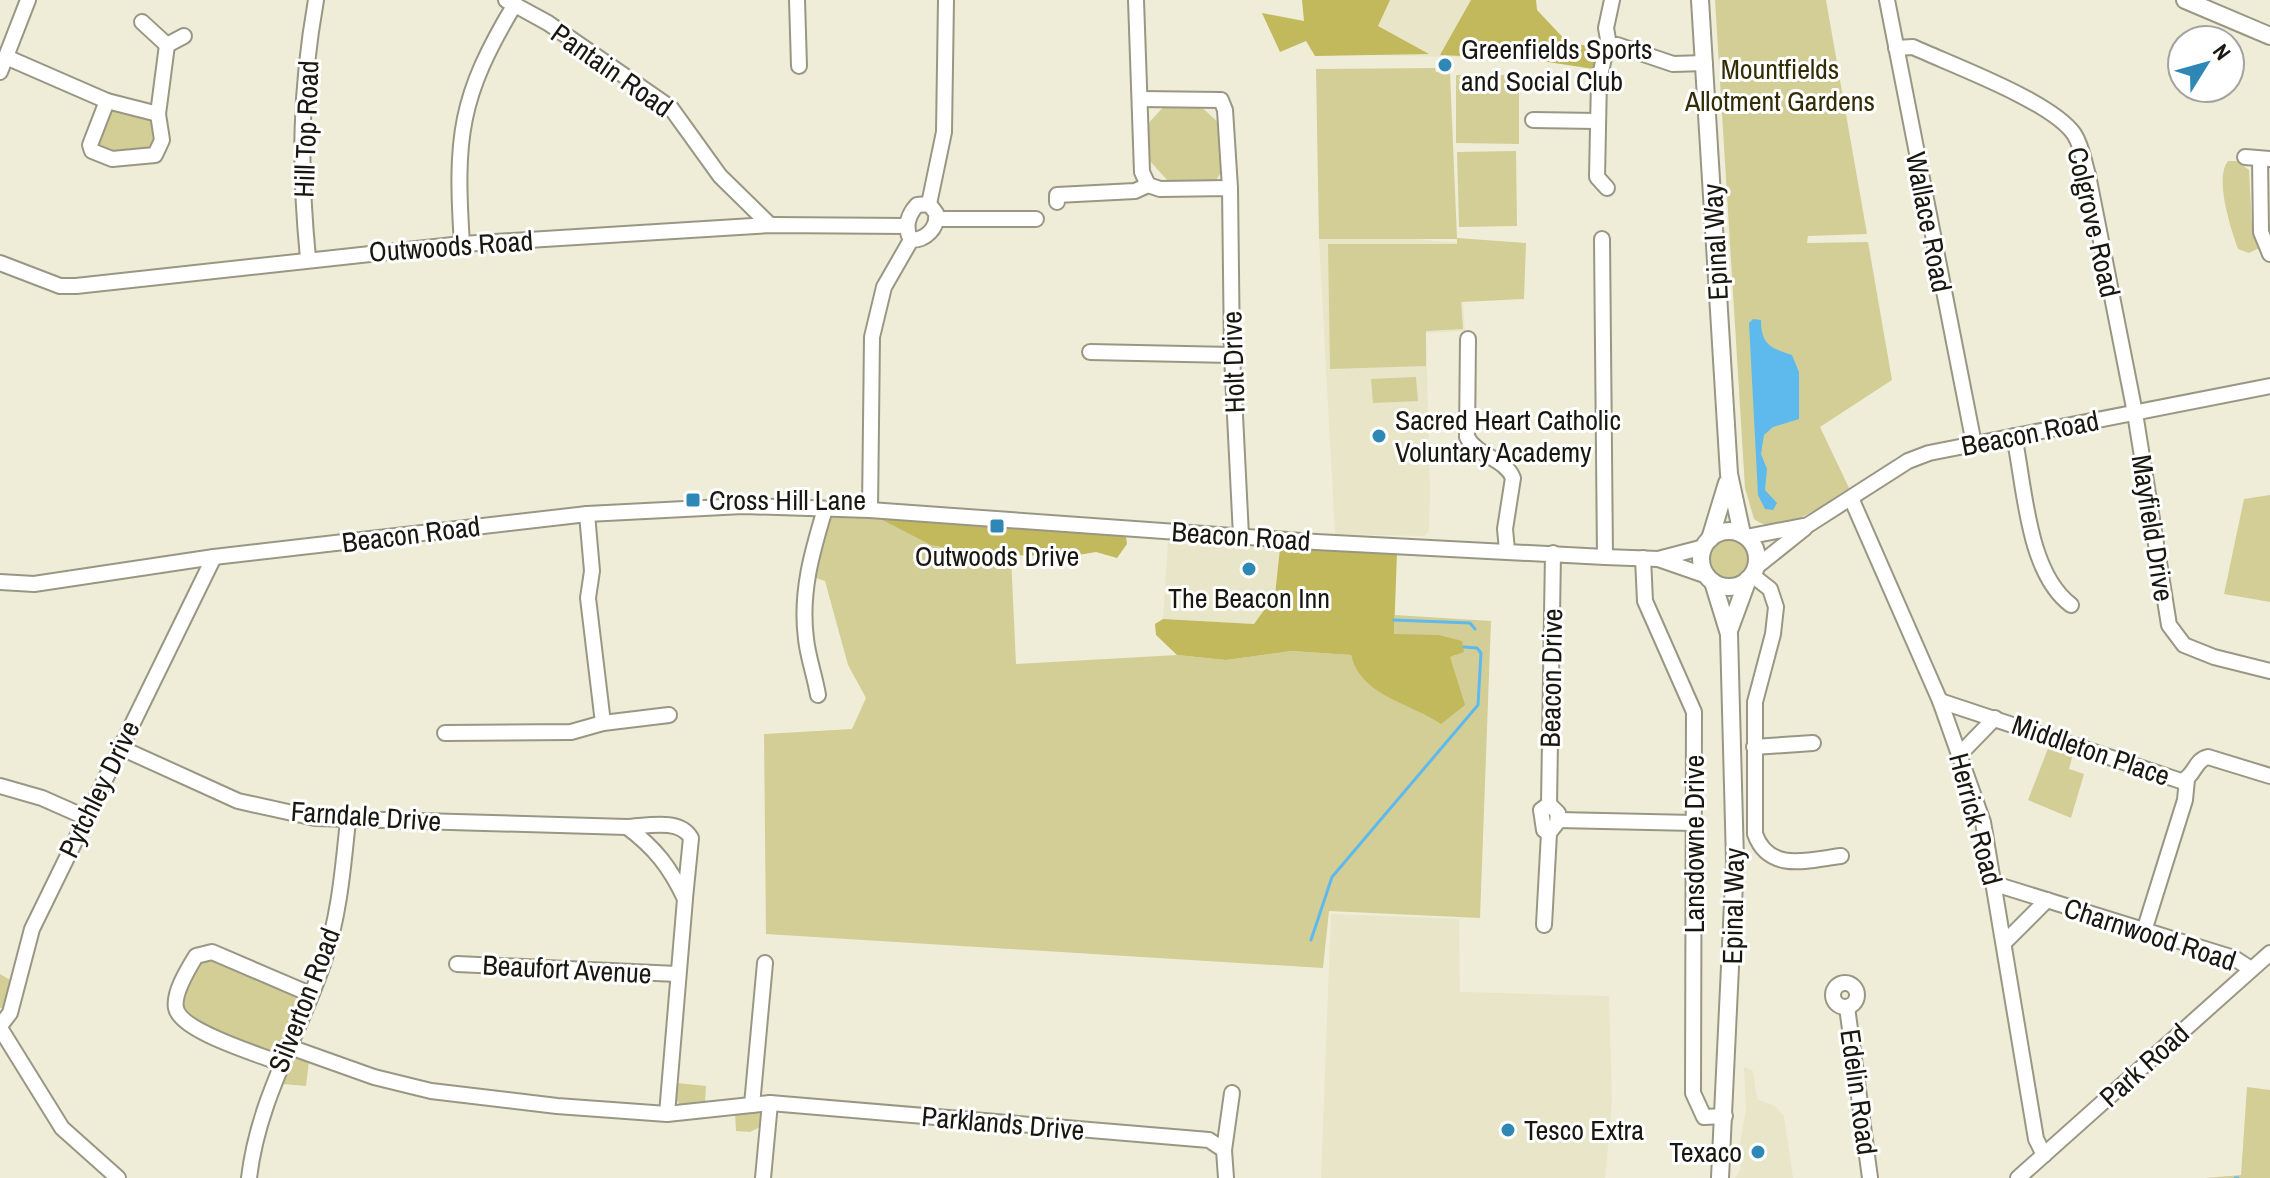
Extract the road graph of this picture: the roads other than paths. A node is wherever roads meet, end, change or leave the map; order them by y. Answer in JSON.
{"nodes":[{"id":1,"x":28,"y":0,"type":"edge"},
{"id":2,"x":316,"y":0,"type":"edge"},
{"id":3,"x":946,"y":0,"type":"edge"},
{"id":4,"x":1136,"y":0,"type":"edge"},
{"id":5,"x":1612,"y":0,"type":"edge"},
{"id":6,"x":1887,"y":0,"type":"edge"},
{"id":7,"x":2185,"y":0,"type":"edge"},
{"id":8,"x":797,"y":1,"type":"edge"},
{"id":9,"x":510,"y":2,"type":"edge"},
{"id":10,"x":781,"y":2,"type":"dead end"},
{"id":11,"x":1701,"y":4,"type":"edge"},
{"id":12,"x":142,"y":22,"type":"dead end"},
{"id":13,"x":184,"y":36,"type":"dead end"},
{"id":14,"x":2270,"y":36,"type":"edge"},
{"id":15,"x":167,"y":45,"type":"junction"},
{"id":16,"x":1609,"y":45,"type":"junction"},
{"id":17,"x":1896,"y":48,"type":"junction"},
{"id":18,"x":6,"y":57,"type":"junction"},
{"id":19,"x":1705,"y":63,"type":"junction"},
{"id":20,"x":799,"y":66,"type":"dead end"},
{"id":21,"x":0,"y":72,"type":"edge"},
{"id":22,"x":1140,"y":99,"type":"junction"},
{"id":23,"x":107,"y":101,"type":"junction"},
{"id":24,"x":158,"y":114,"type":"junction"},
{"id":25,"x":1542,"y":117,"type":"dead end"},
{"id":26,"x":1597,"y":121,"type":"junction"},
{"id":27,"x":2258,"y":158,"type":"edge"},
{"id":28,"x":1596,"y":183,"type":"dead end"},
{"id":29,"x":1148,"y":185,"type":"junction"},
{"id":30,"x":1230,"y":188,"type":"junction"},
{"id":31,"x":1057,"y":202,"type":"dead end"},
{"id":32,"x":929,"y":204,"type":"junction"},
{"id":33,"x":937,"y":219,"type":"junction"},
{"id":34,"x":1036,"y":219,"type":"dead end"},
{"id":35,"x":770,"y":225,"type":"junction"},
{"id":36,"x":909,"y":233,"type":"junction"},
{"id":37,"x":1602,"y":239,"type":"dead end"},
{"id":38,"x":462,"y":244,"type":"junction"},
{"id":39,"x":2270,"y":254,"type":"edge"},
{"id":40,"x":308,"y":258,"type":"junction"},
{"id":41,"x":0,"y":263,"type":"edge"},
{"id":42,"x":1468,"y":339,"type":"dead end"},
{"id":43,"x":1090,"y":352,"type":"dead end"},
{"id":44,"x":1232,"y":355,"type":"junction"},
{"id":45,"x":2270,"y":386,"type":"edge"},
{"id":46,"x":2135,"y":413,"type":"junction"},
{"id":47,"x":2014,"y":436,"type":"junction"},
{"id":48,"x":1974,"y":444,"type":"junction"},
{"id":49,"x":1729,"y":474,"type":"junction"},
{"id":50,"x":1851,"y":498,"type":"junction"},
{"id":51,"x":825,"y":509,"type":"junction"},
{"id":52,"x":870,"y":510,"type":"junction"},
{"id":53,"x":587,"y":514,"type":"junction"},
{"id":54,"x":1808,"y":525,"type":"junction"},
{"id":55,"x":1241,"y":536,"type":"junction"},
{"id":56,"x":1744,"y":536,"type":"junction"},
{"id":57,"x":1707,"y":543,"type":"junction"},
{"id":58,"x":1507,"y":550,"type":"junction"},
{"id":59,"x":1553,"y":553,"type":"junction"},
{"id":60,"x":214,"y":557,"type":"junction"},
{"id":61,"x":1605,"y":557,"type":"junction"},
{"id":62,"x":1650,"y":558,"type":"junction"},
{"id":63,"x":1752,"y":574,"type":"junction"},
{"id":64,"x":1710,"y":579,"type":"junction"},
{"id":65,"x":0,"y":582,"type":"edge"},
{"id":66,"x":2071,"y":605,"type":"dead end"},
{"id":67,"x":1729,"y":634,"type":"junction"},
{"id":68,"x":2270,"y":671,"type":"edge"},
{"id":69,"x":821,"y":687,"type":"dead end"},
{"id":70,"x":1940,"y":701,"type":"junction"},
{"id":71,"x":669,"y":715,"type":"dead end"},
{"id":72,"x":1995,"y":718,"type":"junction"},
{"id":73,"x":603,"y":723,"type":"junction"},
{"id":74,"x":451,"y":730,"type":"dead end"},
{"id":75,"x":1814,"y":743,"type":"dead end"},
{"id":76,"x":119,"y":747,"type":"junction"},
{"id":77,"x":1754,"y":747,"type":"junction"},
{"id":78,"x":1960,"y":754,"type":"junction"},
{"id":79,"x":2270,"y":776,"type":"edge"},
{"id":80,"x":2187,"y":779,"type":"junction"},
{"id":81,"x":0,"y":786,"type":"edge"},
{"id":82,"x":85,"y":817,"type":"junction"},
{"id":83,"x":348,"y":820,"type":"junction"},
{"id":84,"x":1694,"y":823,"type":"junction"},
{"id":85,"x":1553,"y":826,"type":"junction"},
{"id":86,"x":627,"y":827,"type":"junction"},
{"id":87,"x":1842,"y":855,"type":"dead end"},
{"id":88,"x":1995,"y":884,"type":"junction"},
{"id":89,"x":685,"y":899,"type":"junction"},
{"id":90,"x":2047,"y":900,"type":"junction"},
{"id":91,"x":1544,"y":925,"type":"dead end"},
{"id":92,"x":2144,"y":931,"type":"junction"},
{"id":93,"x":2005,"y":942,"type":"junction"},
{"id":94,"x":2270,"y":953,"type":"edge"},
{"id":95,"x":765,"y":963,"type":"dead end"},
{"id":96,"x":457,"y":964,"type":"dead end"},
{"id":97,"x":2251,"y":969,"type":"junction"},
{"id":98,"x":677,"y":974,"type":"junction"},
{"id":99,"x":310,"y":994,"type":"junction"},
{"id":100,"x":1847,"y":1007,"type":"dead end"},
{"id":101,"x":0,"y":1027,"type":"edge"},
{"id":102,"x":287,"y":1046,"type":"junction"},
{"id":103,"x":280,"y":1063,"type":"junction"},
{"id":104,"x":1232,"y":1093,"type":"dead end"},
{"id":105,"x":770,"y":1103,"type":"junction"},
{"id":106,"x":752,"y":1105,"type":"junction"},
{"id":107,"x":667,"y":1114,"type":"junction"},
{"id":108,"x":1725,"y":1116,"type":"junction"},
{"id":109,"x":1224,"y":1150,"type":"junction"},
{"id":110,"x":2044,"y":1155,"type":"junction"},
{"id":111,"x":118,"y":1178,"type":"edge"},
{"id":112,"x":249,"y":1178,"type":"edge"},
{"id":113,"x":763,"y":1178,"type":"edge"},
{"id":114,"x":1226,"y":1178,"type":"edge"},
{"id":115,"x":1720,"y":1178,"type":"edge"},
{"id":116,"x":1870,"y":1178,"type":"edge"},
{"id":117,"x":2018,"y":1178,"type":"edge"}],
"edges":[{"from":1,"to":18,"type":"street"},
{"from":2,"to":40,"type":"street","name":"Hill Top Road"},
{"from":3,"to":32,"type":"street"},
{"from":4,"to":22,"type":"street"},
{"from":5,"to":16,"type":"street"},
{"from":6,"to":17,"type":"street","name":"Wallace Road"},
{"from":7,"to":14,"type":"main road"},
{"from":8,"to":10,"type":"street"},
{"from":8,"to":20,"type":"street"},
{"from":9,"to":35,"type":"street","name":"Pantain Road"},
{"from":9,"to":38,"type":"street"},
{"from":11,"to":19,"type":"main road","name":"Epinal Way"},
{"from":12,"to":15,"type":"street"},
{"from":13,"to":15,"type":"street"},
{"from":15,"to":24,"type":"street"},
{"from":16,"to":19,"type":"street"},
{"from":16,"to":26,"type":"street"},
{"from":17,"to":46,"type":"street","name":"Colgrove Road"},
{"from":17,"to":48,"type":"street","name":"Wallace Road"},
{"from":18,"to":21,"type":"street"},
{"from":18,"to":23,"type":"street"},
{"from":19,"to":49,"type":"main road","name":"Epinal Way"},
{"from":22,"to":29,"type":"street"},
{"from":22,"to":30,"type":"street","name":"Holt Drive"},
{"from":23,"to":24,"type":"street"},
{"from":23,"to":24,"type":"street"},
{"from":25,"to":26,"type":"street"},
{"from":26,"to":28,"type":"street"},
{"from":27,"to":39,"type":"street"},
{"from":29,"to":30,"type":"street"},
{"from":29,"to":31,"type":"street"},
{"from":30,"to":44,"type":"street","name":"Holt Drive"},
{"from":32,"to":33,"type":"street"},
{"from":32,"to":36,"type":"street"},
{"from":33,"to":34,"type":"street"},
{"from":33,"to":36,"type":"street"},
{"from":35,"to":36,"type":"street","name":"Outwoods Road"},
{"from":35,"to":38,"type":"street","name":"Outwoods Road"},
{"from":36,"to":52,"type":"street"},
{"from":37,"to":61,"type":"street"},
{"from":38,"to":40,"type":"street","name":"Outwoods Road"},
{"from":40,"to":41,"type":"street","name":"Outwoods Road"},
{"from":42,"to":58,"type":"street"},
{"from":43,"to":44,"type":"street"},
{"from":44,"to":55,"type":"street","name":"Holt Drive"},
{"from":45,"to":46,"type":"street","name":"Beacon Road"},
{"from":46,"to":47,"type":"street","name":"Beacon Road"},
{"from":46,"to":68,"type":"street","name":"Mayfield Drive"},
{"from":47,"to":48,"type":"street","name":"Beacon Road"},
{"from":47,"to":66,"type":"street"},
{"from":48,"to":50,"type":"street","name":"Beacon Road"},
{"from":49,"to":56,"type":"main road","name":"Epinal Way"},
{"from":49,"to":57,"type":"main road","name":"Epinal Way"},
{"from":50,"to":54,"type":"street","name":"Beacon Road"},
{"from":50,"to":70,"type":"street","name":"Herrick Road"},
{"from":51,"to":52,"type":"street","name":"Beacon Road"},
{"from":51,"to":53,"type":"street","name":"Beacon Road"},
{"from":51,"to":69,"type":"street"},
{"from":52,"to":55,"type":"street","name":"Beacon Road"},
{"from":53,"to":60,"type":"street","name":"Beacon Road"},
{"from":53,"to":73,"type":"street"},
{"from":54,"to":56,"type":"street","name":"Beacon Road"},
{"from":54,"to":63,"type":"street","name":"Beacon Road"},
{"from":55,"to":58,"type":"street","name":"Beacon Road"},
{"from":56,"to":57,"type":"main road"},
{"from":56,"to":63,"type":"main road"},
{"from":57,"to":62,"type":"street","name":"Beacon Road"},
{"from":57,"to":64,"type":"main road"},
{"from":58,"to":59,"type":"street","name":"Beacon Road"},
{"from":59,"to":61,"type":"street","name":"Beacon Road"},
{"from":59,"to":85,"type":"street","name":"Beacon Drive"},
{"from":60,"to":65,"type":"street","name":"Beacon Road"},
{"from":60,"to":76,"type":"street","name":"Pytchley Drive"},
{"from":61,"to":62,"type":"street","name":"Beacon Road"},
{"from":62,"to":64,"type":"street","name":"Beacon Road"},
{"from":62,"to":84,"type":"street","name":"Lansdowne Drive"},
{"from":63,"to":64,"type":"main road"},
{"from":63,"to":67,"type":"main road","name":"Epinal Way"},
{"from":63,"to":77,"type":"street"},
{"from":64,"to":67,"type":"main road","name":"Epinal Way"},
{"from":67,"to":108,"type":"main road","name":"Epinal Way"},
{"from":70,"to":72,"type":"street","name":"Middleton Place"},
{"from":70,"to":78,"type":"street","name":"Herrick Road"},
{"from":71,"to":73,"type":"street"},
{"from":72,"to":78,"type":"street","name":"Middleton Place"},
{"from":72,"to":80,"type":"street","name":"Middleton Place"},
{"from":73,"to":74,"type":"street"},
{"from":75,"to":77,"type":"street"},
{"from":76,"to":82,"type":"street","name":"Pytchley Drive"},
{"from":76,"to":83,"type":"street","name":"Farndale Drive"},
{"from":77,"to":87,"type":"street"},
{"from":78,"to":88,"type":"street","name":"Herrick Road"},
{"from":79,"to":80,"type":"street","name":"Middleton Place"},
{"from":80,"to":92,"type":"street","name":"Middleton Place"},
{"from":81,"to":82,"type":"street"},
{"from":82,"to":101,"type":"street","name":"Pytchley Drive"},
{"from":83,"to":86,"type":"street","name":"Farndale Drive"},
{"from":83,"to":99,"type":"street","name":"Silverton Road"},
{"from":84,"to":85,"type":"street"},
{"from":84,"to":108,"type":"street","name":"Lansdowne Drive"},
{"from":85,"to":91,"type":"street","name":"Beacon Drive"},
{"from":86,"to":89,"type":"street"},
{"from":86,"to":89,"type":"street","name":"Farndale Drive"},
{"from":88,"to":90,"type":"street","name":"Charnwood Road"},
{"from":88,"to":93,"type":"street","name":"Herrick Road"},
{"from":89,"to":98,"type":"street","name":"Farndale Drive"},
{"from":90,"to":92,"type":"street","name":"Charnwood Road"},
{"from":90,"to":93,"type":"street","name":"Charnwood Road"},
{"from":92,"to":97,"type":"street","name":"Charnwood Road"},
{"from":93,"to":110,"type":"street","name":"Herrick Road"},
{"from":94,"to":97,"type":"street","name":"Park Road"},
{"from":95,"to":106,"type":"street"},
{"from":96,"to":98,"type":"street","name":"Beaufort Avenue"},
{"from":97,"to":110,"type":"street","name":"Park Road"},
{"from":98,"to":107,"type":"street","name":"Farndale Drive"},
{"from":99,"to":102,"type":"street","name":"Silverton Road"},
{"from":99,"to":103,"type":"street"},
{"from":100,"to":116,"type":"street","name":"Edelin Road"},
{"from":101,"to":111,"type":"street"},
{"from":102,"to":103,"type":"street","name":"Silverton Road"},
{"from":102,"to":107,"type":"street","name":"Parklands Drive"},
{"from":103,"to":112,"type":"street","name":"Silverton Road"},
{"from":104,"to":109,"type":"street"},
{"from":105,"to":106,"type":"street","name":"Parklands Drive"},
{"from":105,"to":109,"type":"street","name":"Parklands Drive"},
{"from":105,"to":113,"type":"street"},
{"from":106,"to":107,"type":"street","name":"Parklands Drive"},
{"from":108,"to":115,"type":"main road","name":"Epinal Way"},
{"from":109,"to":114,"type":"street"},
{"from":110,"to":117,"type":"street","name":"Park Road"}]}
